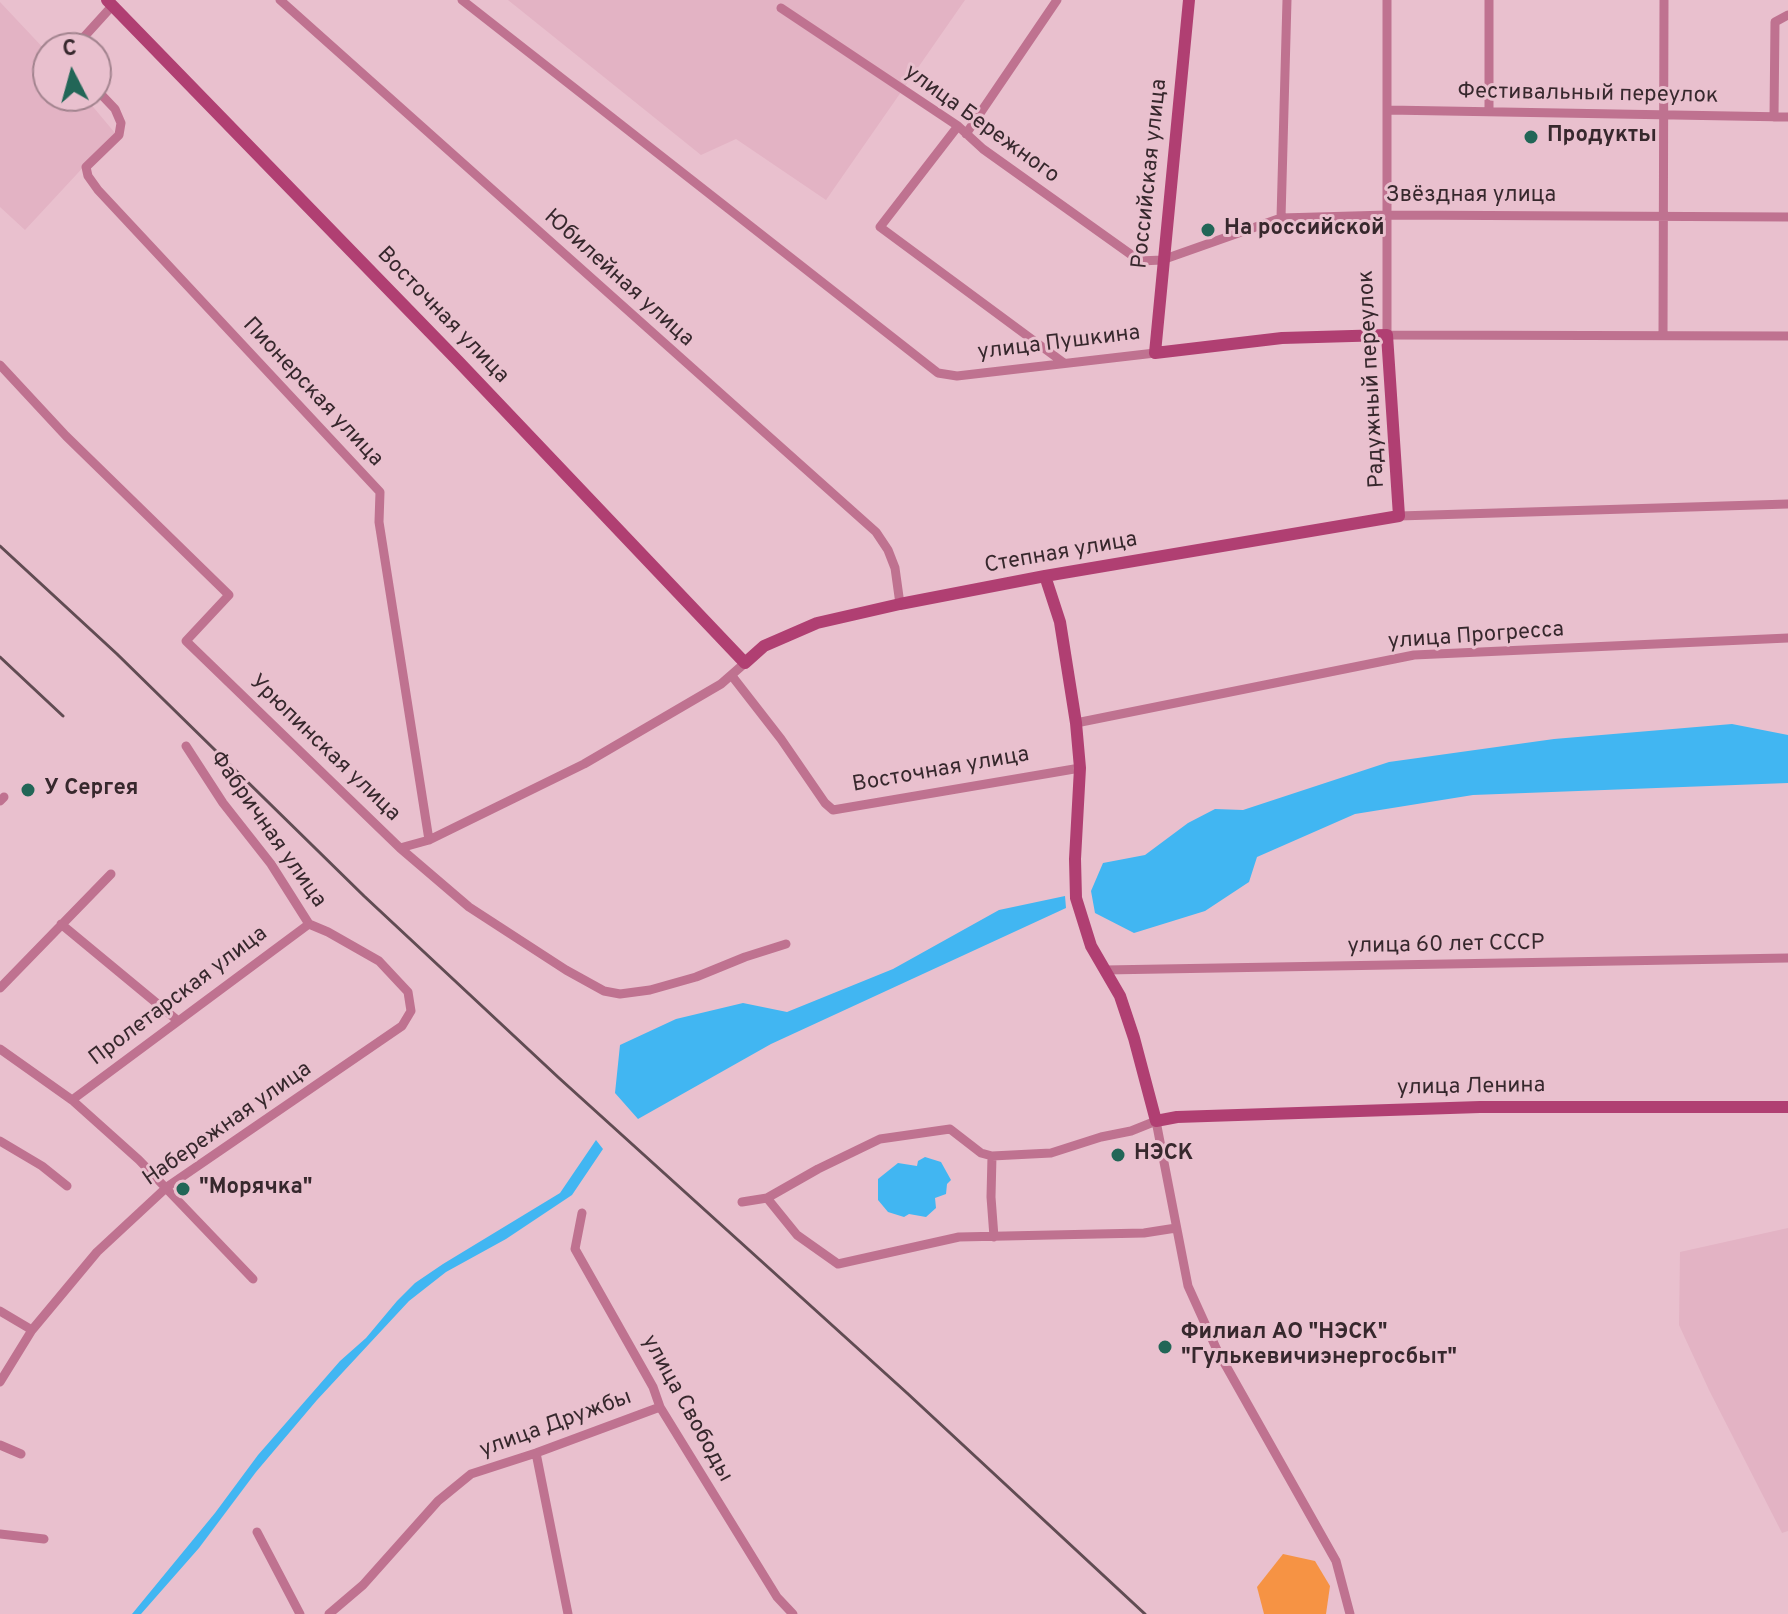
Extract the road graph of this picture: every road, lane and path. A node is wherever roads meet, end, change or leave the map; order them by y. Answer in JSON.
{"nodes":[{"id":1,"x":280,"y":0,"type":"edge"},
{"id":2,"x":462,"y":0,"type":"edge"},
{"id":3,"x":1057,"y":0,"type":"edge"},
{"id":4,"x":1189,"y":0,"type":"edge"},
{"id":5,"x":1287,"y":0,"type":"edge"},
{"id":6,"x":1387,"y":0,"type":"edge"},
{"id":7,"x":1489,"y":0,"type":"edge"},
{"id":8,"x":1664,"y":0,"type":"edge"},
{"id":9,"x":110,"y":3,"type":"edge"},
{"id":10,"x":781,"y":8,"type":"dead end"},
{"id":11,"x":1788,"y":15,"type":"edge"},
{"id":12,"x":87,"y":32,"type":"edge"},
{"id":13,"x":112,"y":106,"type":"edge"},
{"id":14,"x":1388,"y":110,"type":"junction"},
{"id":15,"x":1489,"y":111,"type":"junction"},
{"id":16,"x":1665,"y":115,"type":"junction"},
{"id":17,"x":1774,"y":117,"type":"junction"},
{"id":18,"x":1788,"y":117,"type":"edge"},
{"id":19,"x":958,"y":126,"type":"junction"},
{"id":20,"x":966,"y":134,"type":"junction"},
{"id":21,"x":1388,"y":215,"type":"junction"},
{"id":22,"x":1664,"y":215,"type":"junction"},
{"id":23,"x":1788,"y":217,"type":"edge"},
{"id":24,"x":1281,"y":218,"type":"junction"},
{"id":25,"x":1162,"y":260,"type":"junction"},
{"id":26,"x":1387,"y":335,"type":"junction"},
{"id":27,"x":1663,"y":335,"type":"junction"},
{"id":28,"x":1788,"y":336,"type":"edge"},
{"id":29,"x":1155,"y":353,"type":"junction"},
{"id":30,"x":1065,"y":363,"type":"junction"},
{"id":31,"x":0,"y":365,"type":"edge"},
{"id":32,"x":1788,"y":504,"type":"edge"},
{"id":33,"x":1399,"y":516,"type":"junction"},
{"id":34,"x":1045,"y":576,"type":"junction"},
{"id":35,"x":900,"y":604,"type":"junction"},
{"id":36,"x":1788,"y":638,"type":"edge"},
{"id":37,"x":745,"y":663,"type":"junction"},
{"id":38,"x":732,"y":676,"type":"junction"},
{"id":39,"x":1076,"y":723,"type":"junction"},
{"id":40,"x":186,"y":746,"type":"dead end"},
{"id":41,"x":1080,"y":768,"type":"junction"},
{"id":42,"x":429,"y":840,"type":"junction"},
{"id":43,"x":400,"y":848,"type":"junction"},
{"id":44,"x":111,"y":874,"type":"dead end"},
{"id":45,"x":61,"y":924,"type":"junction"},
{"id":46,"x":309,"y":924,"type":"junction"},
{"id":47,"x":786,"y":944,"type":"dead end"},
{"id":48,"x":1788,"y":958,"type":"edge"},
{"id":49,"x":1105,"y":970,"type":"junction"},
{"id":50,"x":0,"y":988,"type":"edge"},
{"id":51,"x":177,"y":1020,"type":"junction"},
{"id":52,"x":402,"y":1026,"type":"joint"},
{"id":53,"x":0,"y":1049,"type":"edge"},
{"id":54,"x":72,"y":1100,"type":"junction"},
{"id":55,"x":1788,"y":1107,"type":"edge"},
{"id":56,"x":1156,"y":1121,"type":"junction"},
{"id":57,"x":0,"y":1141,"type":"edge"},
{"id":58,"x":992,"y":1156,"type":"junction"},
{"id":59,"x":67,"y":1186,"type":"dead end"},
{"id":60,"x":167,"y":1187,"type":"junction"},
{"id":61,"x":767,"y":1198,"type":"junction"},
{"id":62,"x":742,"y":1202,"type":"dead end"},
{"id":63,"x":582,"y":1213,"type":"dead end"},
{"id":64,"x":1176,"y":1228,"type":"junction"},
{"id":65,"x":994,"y":1237,"type":"junction"},
{"id":66,"x":253,"y":1279,"type":"dead end"},
{"id":67,"x":0,"y":1311,"type":"edge"},
{"id":68,"x":32,"y":1330,"type":"junction"},
{"id":69,"x":0,"y":1382,"type":"edge"},
{"id":70,"x":660,"y":1407,"type":"junction"},
{"id":71,"x":0,"y":1445,"type":"edge"},
{"id":72,"x":536,"y":1453,"type":"junction"},
{"id":73,"x":21,"y":1454,"type":"dead end"},
{"id":74,"x":257,"y":1532,"type":"dead end"},
{"id":75,"x":0,"y":1534,"type":"edge"},
{"id":76,"x":44,"y":1539,"type":"dead end"},
{"id":77,"x":300,"y":1614,"type":"edge"},
{"id":78,"x":329,"y":1614,"type":"edge"},
{"id":79,"x":568,"y":1614,"type":"edge"},
{"id":80,"x":793,"y":1614,"type":"edge"},
{"id":81,"x":1350,"y":1614,"type":"edge"}],
"edges":[{"from":1,"to":35,"type":"street","name":"Юбилейная улица"},
{"from":2,"to":30,"type":"street","name":"улица Пушкина"},
{"from":3,"to":20,"type":"street"},
{"from":4,"to":25,"type":"street","name":"Российская улица"},
{"from":5,"to":24,"type":"street"},
{"from":6,"to":14,"type":"street","name":"Радужный переулок"},
{"from":7,"to":15,"type":"street"},
{"from":8,"to":16,"type":"street"},
{"from":9,"to":12,"type":"street"},
{"from":9,"to":37,"type":"street","name":"Восточная улица"},
{"from":10,"to":19,"type":"street","name":"улица Бережного"},
{"from":11,"to":17,"type":"street"},
{"from":13,"to":42,"type":"street","name":"Пионерская улица"},
{"from":14,"to":15,"type":"street","name":"Фестивальный переулок"},
{"from":14,"to":21,"type":"street","name":"Радужный переулок"},
{"from":15,"to":16,"type":"street","name":"Фестивальный переулок"},
{"from":16,"to":17,"type":"street","name":"Фестивальный переулок"},
{"from":16,"to":22,"type":"street"},
{"from":17,"to":18,"type":"street","name":"Фестивальный переулок"},
{"from":19,"to":20,"type":"street","name":"улица Бережного"},
{"from":19,"to":30,"type":"street"},
{"from":20,"to":25,"type":"street","name":"улица Бережного"},
{"from":21,"to":22,"type":"street","name":"Звёздная улица"},
{"from":21,"to":24,"type":"street","name":"Звёздная улица"},
{"from":21,"to":26,"type":"street","name":"Радужный переулок"},
{"from":22,"to":23,"type":"street","name":"Звёздная улица"},
{"from":22,"to":27,"type":"street"},
{"from":24,"to":25,"type":"street","name":"Звёздная улица"},
{"from":25,"to":29,"type":"street","name":"Российская улица"},
{"from":26,"to":27,"type":"street","name":"улица Пушкина"},
{"from":26,"to":29,"type":"street","name":"улица Пушкина"},
{"from":26,"to":33,"type":"street","name":"Радужный переулок"},
{"from":27,"to":28,"type":"street","name":"улица Пушкина"},
{"from":29,"to":30,"type":"street","name":"улица Пушкина"},
{"from":31,"to":43,"type":"street","name":"Урюпинская улица"},
{"from":32,"to":33,"type":"street","name":"Степная улица"},
{"from":33,"to":34,"type":"street","name":"Степная улица"},
{"from":34,"to":35,"type":"street","name":"Степная улица"},
{"from":34,"to":39,"type":"street"},
{"from":35,"to":37,"type":"street","name":"Степная улица"},
{"from":36,"to":39,"type":"street","name":"улица Прогресса"},
{"from":37,"to":38,"type":"street","name":"Степная улица"},
{"from":38,"to":41,"type":"street","name":"Восточная улица"},
{"from":38,"to":42,"type":"street","name":"Степная улица"},
{"from":39,"to":41,"type":"street"},
{"from":40,"to":46,"type":"street","name":"Фабричная улица"},
{"from":41,"to":49,"type":"street"},
{"from":42,"to":43,"type":"street","name":"Степная улица"},
{"from":43,"to":47,"type":"street","name":"Урюпинская улица"},
{"from":44,"to":45,"type":"street"},
{"from":45,"to":50,"type":"street"},
{"from":45,"to":51,"type":"street"},
{"from":46,"to":51,"type":"street","name":"Пролетарская улица"},
{"from":46,"to":52,"type":"street","name":"Фабричная улица"},
{"from":48,"to":49,"type":"street","name":"улица 60 лет СССР"},
{"from":49,"to":56,"type":"street"},
{"from":51,"to":54,"type":"street","name":"Пролетарская улица"},
{"from":52,"to":60,"type":"street","name":"Набережная улица"},
{"from":53,"to":54,"type":"street"},
{"from":54,"to":60,"type":"street"},
{"from":55,"to":56,"type":"street","name":"улица Ленина"},
{"from":56,"to":58,"type":"street","name":"улица Ленина"},
{"from":56,"to":64,"type":"street"},
{"from":57,"to":59,"type":"street"},
{"from":58,"to":61,"type":"street"},
{"from":58,"to":65,"type":"street"},
{"from":60,"to":66,"type":"street"},
{"from":60,"to":68,"type":"street","name":"Набережная улица"},
{"from":61,"to":62,"type":"street"},
{"from":61,"to":65,"type":"street"},
{"from":63,"to":70,"type":"street","name":"улица Свободы"},
{"from":64,"to":65,"type":"street"},
{"from":64,"to":81,"type":"street"},
{"from":67,"to":68,"type":"street"},
{"from":68,"to":69,"type":"street","name":"Набережная улица"},
{"from":70,"to":72,"type":"street","name":"улица Дружбы"},
{"from":70,"to":80,"type":"street","name":"улица Свободы"},
{"from":71,"to":73,"type":"street"},
{"from":72,"to":78,"type":"street","name":"улица Дружбы"},
{"from":72,"to":79,"type":"street"},
{"from":74,"to":77,"type":"street"},
{"from":75,"to":76,"type":"street"}]}
